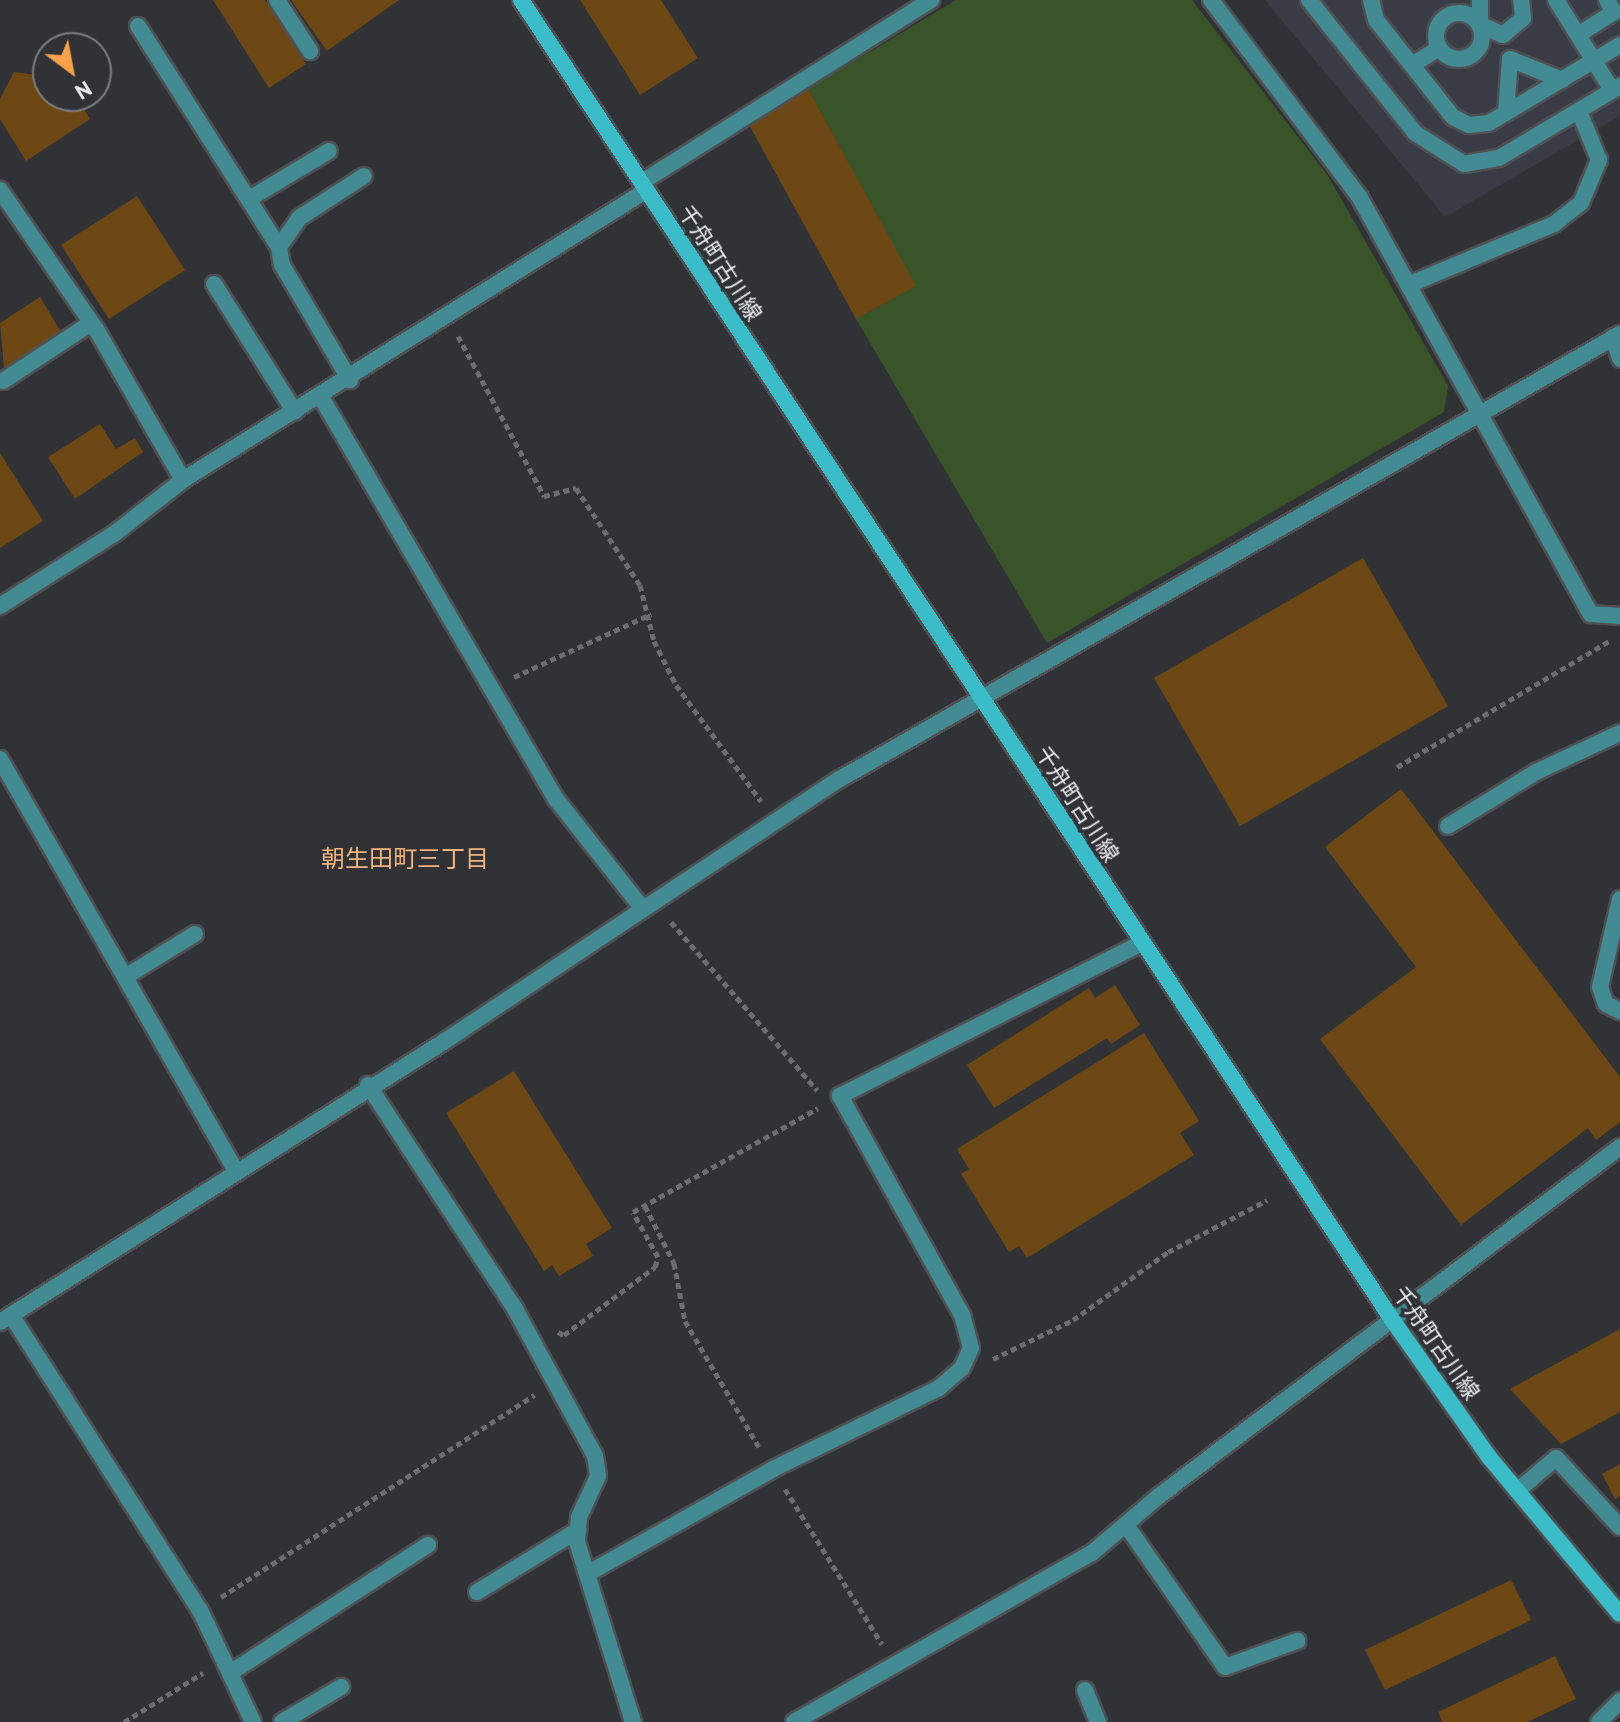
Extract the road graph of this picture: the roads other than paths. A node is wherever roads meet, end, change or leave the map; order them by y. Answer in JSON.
{"nodes":[{"id":1,"x":277,"y":0,"type":"edge"},
{"id":2,"x":521,"y":0,"type":"edge"},
{"id":3,"x":931,"y":0,"type":"edge"},
{"id":4,"x":1211,"y":0,"type":"edge"},
{"id":5,"x":1309,"y":0,"type":"edge"},
{"id":6,"x":1371,"y":0,"type":"edge"},
{"id":7,"x":1480,"y":0,"type":"edge"},
{"id":8,"x":1521,"y":0,"type":"edge"},
{"id":9,"x":1556,"y":0,"type":"edge"},
{"id":10,"x":1607,"y":0,"type":"edge"},
{"id":11,"x":1480,"y":24,"type":"junction"},
{"id":12,"x":138,"y":26,"type":"dead end"},
{"id":13,"x":1578,"y":35,"type":"junction"},
{"id":14,"x":1620,"y":45,"type":"edge"},
{"id":15,"x":1439,"y":48,"type":"junction"},
{"id":16,"x":310,"y":51,"type":"dead end"},
{"id":17,"x":1594,"y":61,"type":"junction"},
{"id":18,"x":1412,"y":65,"type":"junction"},
{"id":19,"x":1562,"y":80,"type":"junction"},
{"id":20,"x":1616,"y":88,"type":"edge"},
{"id":21,"x":1579,"y":111,"type":"junction"},
{"id":22,"x":1506,"y":113,"type":"junction"},
{"id":23,"x":329,"y":151,"type":"dead end"},
{"id":24,"x":364,"y":176,"type":"dead end"},
{"id":25,"x":645,"y":186,"type":"junction"},
{"id":26,"x":0,"y":190,"type":"edge"},
{"id":27,"x":249,"y":199,"type":"junction"},
{"id":28,"x":279,"y":247,"type":"junction"},
{"id":29,"x":214,"y":284,"type":"dead end"},
{"id":30,"x":1408,"y":285,"type":"junction"},
{"id":31,"x":91,"y":323,"type":"junction"},
{"id":32,"x":1617,"y":336,"type":"edge"},
{"id":33,"x":1620,"y":359,"type":"edge"},
{"id":34,"x":350,"y":380,"type":"junction"},
{"id":35,"x":3,"y":381,"type":"dead end"},
{"id":36,"x":321,"y":397,"type":"junction"},
{"id":37,"x":295,"y":412,"type":"junction"},
{"id":38,"x":1477,"y":412,"type":"junction"},
{"id":39,"x":183,"y":480,"type":"junction"},
{"id":40,"x":0,"y":606,"type":"edge"},
{"id":41,"x":1620,"y":616,"type":"edge"},
{"id":42,"x":981,"y":698,"type":"junction"},
{"id":43,"x":1620,"y":733,"type":"edge"},
{"id":44,"x":0,"y":759,"type":"edge"},
{"id":45,"x":1448,"y":826,"type":"dead end"},
{"id":46,"x":1620,"y":899,"type":"edge"},
{"id":47,"x":649,"y":906,"type":"junction"},
{"id":48,"x":195,"y":934,"type":"dead end"},
{"id":49,"x":1142,"y":943,"type":"junction"},
{"id":50,"x":125,"y":977,"type":"junction"},
{"id":51,"x":1620,"y":1011,"type":"edge"},
{"id":52,"x":368,"y":1085,"type":"junction"},
{"id":53,"x":1620,"y":1147,"type":"edge"},
{"id":54,"x":235,"y":1169,"type":"junction"},
{"id":55,"x":5,"y":1318,"type":"edge"},
{"id":56,"x":1393,"y":1321,"type":"junction"},
{"id":57,"x":1517,"y":1491,"type":"junction"},
{"id":58,"x":1126,"y":1525,"type":"junction"},
{"id":59,"x":1620,"y":1527,"type":"edge"},
{"id":60,"x":578,"y":1530,"type":"junction"},
{"id":61,"x":428,"y":1545,"type":"dead end"},
{"id":62,"x":587,"y":1574,"type":"junction"},
{"id":63,"x":477,"y":1592,"type":"dead end"},
{"id":64,"x":1620,"y":1614,"type":"edge"},
{"id":65,"x":1297,"y":1641,"type":"dead end"},
{"id":66,"x":227,"y":1666,"type":"junction"},
{"id":67,"x":341,"y":1687,"type":"dead end"},
{"id":68,"x":1085,"y":1690,"type":"dead end"},
{"id":69,"x":1620,"y":1701,"type":"edge"},
{"id":70,"x":253,"y":1722,"type":"edge"},
{"id":71,"x":282,"y":1722,"type":"edge"},
{"id":72,"x":633,"y":1722,"type":"edge"},
{"id":73,"x":794,"y":1722,"type":"edge"},
{"id":74,"x":1098,"y":1722,"type":"edge"},
{"id":75,"x":1599,"y":1722,"type":"edge"}],
"edges":[{"from":1,"to":16,"type":"street"},
{"from":2,"to":25,"type":"street","name":"千舟町古川線"},
{"from":3,"to":25,"type":"street"},
{"from":4,"to":30,"type":"street"},
{"from":5,"to":21,"type":"street"},
{"from":6,"to":18,"type":"street"},
{"from":7,"to":11,"type":"street"},
{"from":8,"to":11,"type":"street"},
{"from":9,"to":13,"type":"street"},
{"from":10,"to":13,"type":"street"},
{"from":11,"to":15,"type":"street"},
{"from":11,"to":15,"type":"street"},
{"from":12,"to":27,"type":"street"},
{"from":13,"to":17,"type":"street"},
{"from":14,"to":17,"type":"street"},
{"from":15,"to":18,"type":"street"},
{"from":17,"to":19,"type":"street"},
{"from":17,"to":20,"type":"street"},
{"from":18,"to":22,"type":"street"},
{"from":19,"to":22,"type":"street"},
{"from":19,"to":22,"type":"street"},
{"from":20,"to":21,"type":"street"},
{"from":21,"to":30,"type":"street"},
{"from":23,"to":27,"type":"street"},
{"from":24,"to":28,"type":"street"},
{"from":25,"to":34,"type":"street"},
{"from":25,"to":42,"type":"street","name":"千舟町古川線"},
{"from":26,"to":31,"type":"street"},
{"from":27,"to":28,"type":"street"},
{"from":28,"to":34,"type":"street"},
{"from":29,"to":37,"type":"street"},
{"from":30,"to":38,"type":"street"},
{"from":31,"to":35,"type":"street"},
{"from":31,"to":39,"type":"street"},
{"from":32,"to":33,"type":"street"},
{"from":32,"to":38,"type":"street"},
{"from":34,"to":36,"type":"street"},
{"from":36,"to":37,"type":"street"},
{"from":36,"to":47,"type":"street"},
{"from":37,"to":39,"type":"street"},
{"from":38,"to":41,"type":"street"},
{"from":38,"to":42,"type":"street"},
{"from":39,"to":40,"type":"street"},
{"from":42,"to":47,"type":"street"},
{"from":42,"to":49,"type":"street","name":"千舟町古川線"},
{"from":43,"to":45,"type":"street"},
{"from":44,"to":50,"type":"street"},
{"from":46,"to":51,"type":"street"},
{"from":47,"to":52,"type":"street"},
{"from":48,"to":50,"type":"street"},
{"from":49,"to":56,"type":"street","name":"千舟町古川線"},
{"from":49,"to":62,"type":"street"},
{"from":50,"to":54,"type":"street"},
{"from":52,"to":54,"type":"street"},
{"from":52,"to":60,"type":"street"},
{"from":53,"to":56,"type":"street"},
{"from":54,"to":55,"type":"street"},
{"from":55,"to":66,"type":"street"},
{"from":56,"to":57,"type":"street","name":"千舟町古川線"},
{"from":56,"to":58,"type":"street"},
{"from":57,"to":59,"type":"street"},
{"from":57,"to":64,"type":"street","name":"千舟町古川線"},
{"from":58,"to":65,"type":"street"},
{"from":58,"to":73,"type":"street"},
{"from":60,"to":62,"type":"street"},
{"from":60,"to":63,"type":"street"},
{"from":61,"to":66,"type":"street"},
{"from":62,"to":72,"type":"street"},
{"from":66,"to":70,"type":"street"},
{"from":67,"to":71,"type":"street"},
{"from":68,"to":74,"type":"street"},
{"from":69,"to":75,"type":"street"}]}
